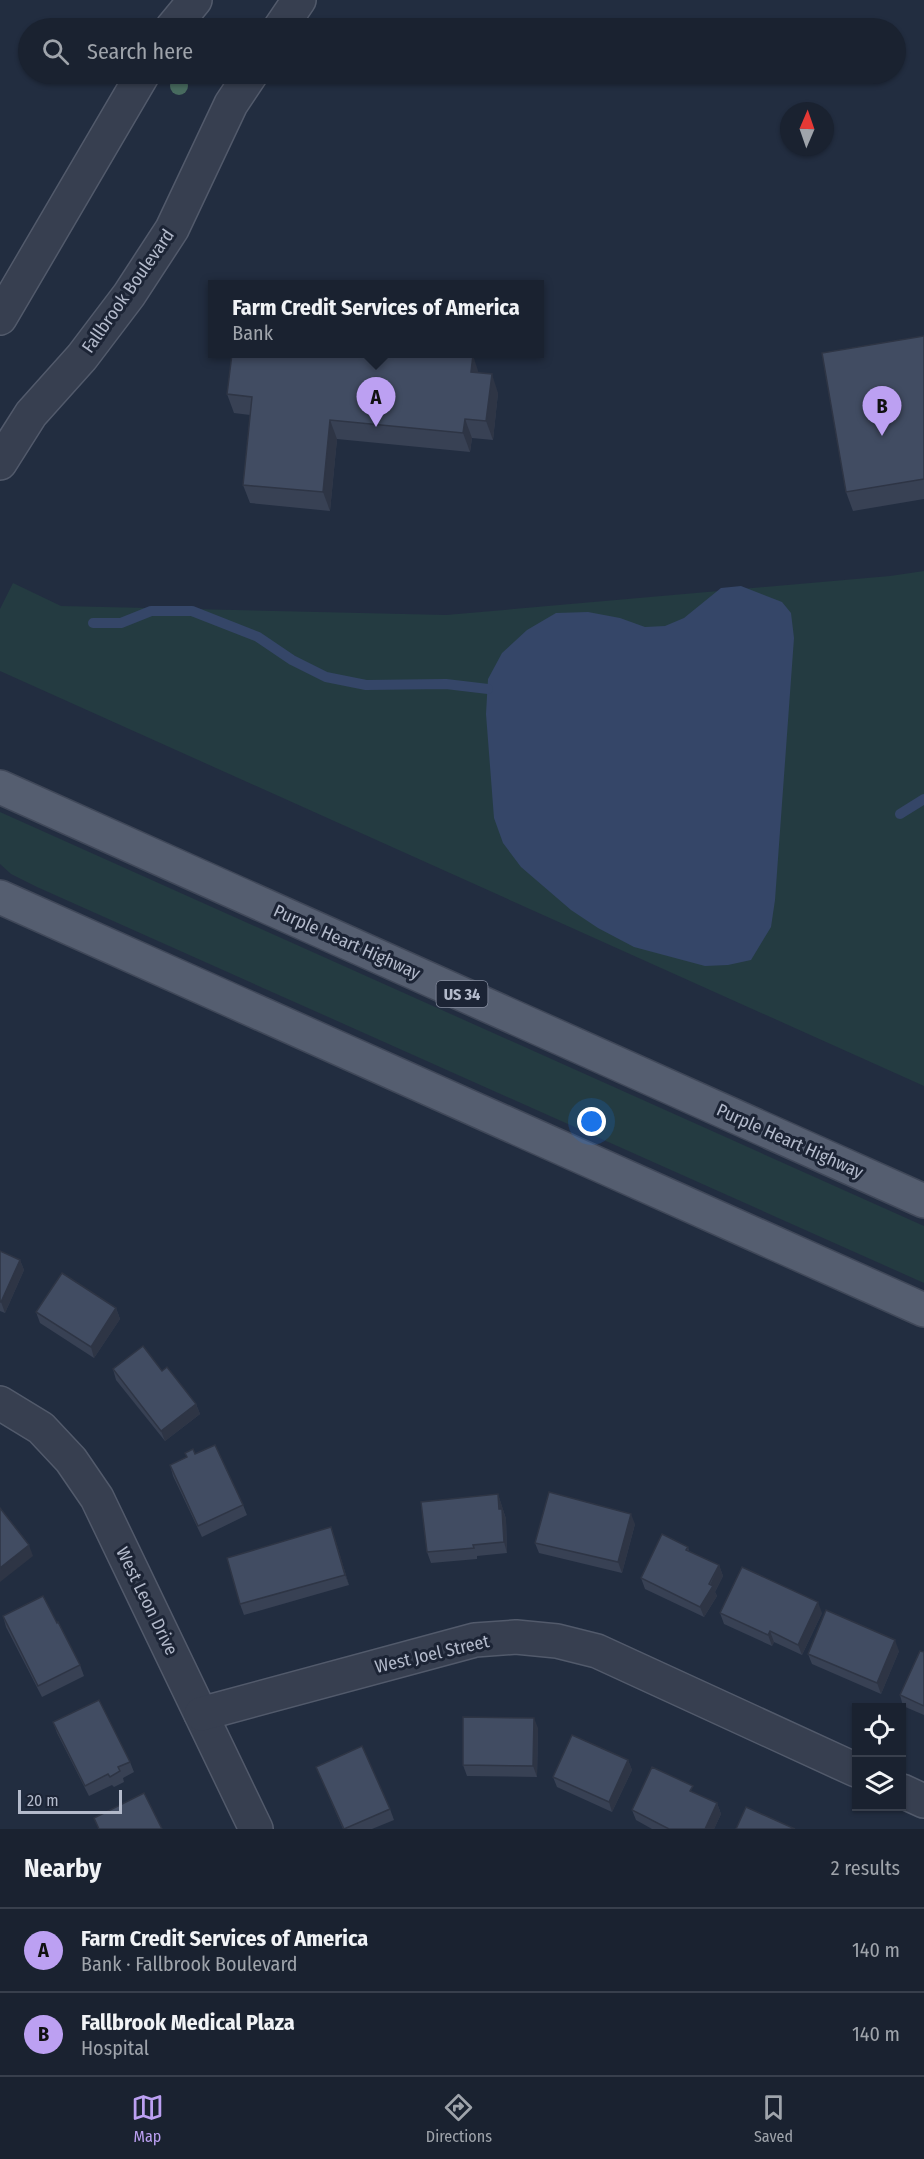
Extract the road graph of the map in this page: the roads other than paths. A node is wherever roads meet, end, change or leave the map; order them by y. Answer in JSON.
{"nodes":[{"id":1,"x":195,"y":0,"type":"edge"},
{"id":2,"x":299,"y":0,"type":"edge"},
{"id":3,"x":180,"y":18,"type":"edge"},
{"id":4,"x":287,"y":18,"type":"edge"},
{"id":5,"x":137,"y":84,"type":"edge"},
{"id":6,"x":244,"y":84,"type":"edge"},
{"id":7,"x":0,"y":318,"type":"edge"},
{"id":8,"x":0,"y":463,"type":"edge"},
{"id":9,"x":0,"y":787,"type":"edge"},
{"id":10,"x":0,"y":897,"type":"edge"},
{"id":11,"x":924,"y":1201,"type":"edge"},
{"id":12,"x":924,"y":1310,"type":"edge"},
{"id":13,"x":0,"y":1403,"type":"edge"},
{"id":14,"x":201,"y":1714,"type":"junction"},
{"id":15,"x":852,"y":1768,"type":"edge"},
{"id":16,"x":906,"y":1793,"type":"edge"},
{"id":17,"x":924,"y":1801,"type":"edge"},
{"id":18,"x":256,"y":1829,"type":"edge"}],
"edges":[{"from":1,"to":3,"type":"street"},
{"from":2,"to":4,"type":"street"},
{"from":5,"to":7,"type":"street"},
{"from":6,"to":8,"type":"street","name":"Fallbrook Boulevard"},
{"from":9,"to":11,"type":"main road","name":"Purple Heart Highway","number":"US 34"},
{"from":10,"to":12,"type":"main road"},
{"from":13,"to":14,"type":"street","name":"West Leon Drive"},
{"from":14,"to":15,"type":"street","name":"West Joel Street"},
{"from":14,"to":18,"type":"street","name":"West Leon Drive"},
{"from":16,"to":17,"type":"street"}]}
